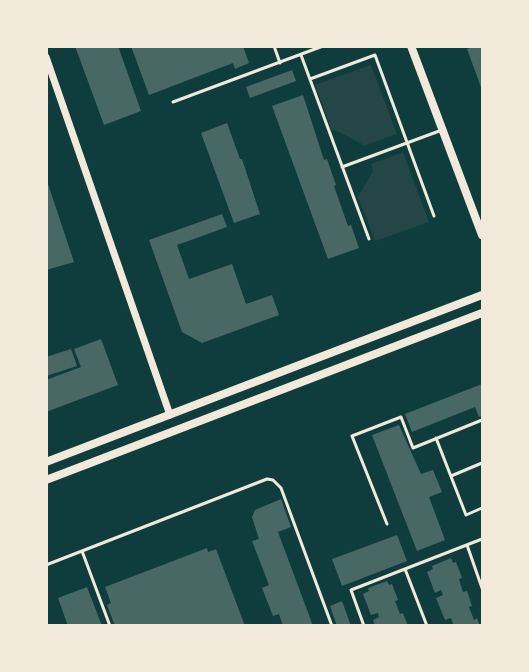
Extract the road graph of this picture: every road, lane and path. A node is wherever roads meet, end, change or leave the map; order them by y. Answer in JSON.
{"nodes":[{"id":1,"x":274,"y":46,"type":"edge"},
{"id":2,"x":323,"y":46,"type":"edge"},
{"id":3,"x":411,"y":46,"type":"edge"},
{"id":4,"x":301,"y":55,"type":"junction"},
{"id":5,"x":46,"y":57,"type":"edge"},
{"id":6,"x":280,"y":63,"type":"junction"},
{"id":7,"x":310,"y":79,"type":"junction"},
{"id":8,"x":173,"y":102,"type":"dead end"},
{"id":9,"x":442,"y":130,"type":"junction"},
{"id":10,"x":407,"y":143,"type":"junction"},
{"id":11,"x":342,"y":167,"type":"junction"},
{"id":12,"x":434,"y":216,"type":"dead end"},
{"id":13,"x":483,"y":235,"type":"edge"},
{"id":14,"x":369,"y":239,"type":"dead end"},
{"id":15,"x":483,"y":295,"type":"edge"},
{"id":16,"x":483,"y":313,"type":"edge"},
{"id":17,"x":170,"y":415,"type":"junction"},
{"id":18,"x":483,"y":420,"type":"edge"},
{"id":19,"x":436,"y":438,"type":"junction"},
{"id":20,"x":46,"y":462,"type":"edge"},
{"id":21,"x":483,"y":463,"type":"edge"},
{"id":22,"x":451,"y":476,"type":"junction"},
{"id":23,"x":46,"y":480,"type":"edge"},
{"id":24,"x":483,"y":508,"type":"edge"},
{"id":25,"x":387,"y":524,"type":"dead end"},
{"id":26,"x":483,"y":539,"type":"edge"},
{"id":27,"x":467,"y":545,"type":"junction"},
{"id":28,"x":82,"y":551,"type":"junction"},
{"id":29,"x":46,"y":565,"type":"edge"},
{"id":30,"x":405,"y":569,"type":"junction"},
{"id":31,"x":483,"y":588,"type":"edge"},
{"id":32,"x":110,"y":626,"type":"edge"},
{"id":33,"x":332,"y":626,"type":"edge"},
{"id":34,"x":364,"y":626,"type":"edge"},
{"id":35,"x":427,"y":626,"type":"edge"}],
"edges":[{"from":1,"to":6,"type":"lane"},
{"from":2,"to":4,"type":"lane"},
{"from":3,"to":9,"type":"main road"},
{"from":4,"to":6,"type":"lane"},
{"from":4,"to":7,"type":"lane"},
{"from":5,"to":17,"type":"street"},
{"from":6,"to":8,"type":"lane"},
{"from":7,"to":10,"type":"lane"},
{"from":7,"to":11,"type":"lane"},
{"from":9,"to":10,"type":"lane"},
{"from":9,"to":13,"type":"main road"},
{"from":10,"to":11,"type":"lane"},
{"from":10,"to":12,"type":"lane"},
{"from":11,"to":14,"type":"lane"},
{"from":15,"to":17,"type":"main road"},
{"from":16,"to":23,"type":"main road"},
{"from":17,"to":20,"type":"main road"},
{"from":18,"to":19,"type":"lane"},
{"from":19,"to":22,"type":"lane"},
{"from":19,"to":25,"type":"lane"},
{"from":21,"to":22,"type":"lane"},
{"from":22,"to":24,"type":"lane"},
{"from":26,"to":27,"type":"lane"},
{"from":27,"to":30,"type":"lane"},
{"from":27,"to":31,"type":"lane"},
{"from":28,"to":29,"type":"lane"},
{"from":28,"to":32,"type":"lane"},
{"from":28,"to":33,"type":"lane"},
{"from":30,"to":34,"type":"lane"},
{"from":30,"to":35,"type":"lane"}]}
